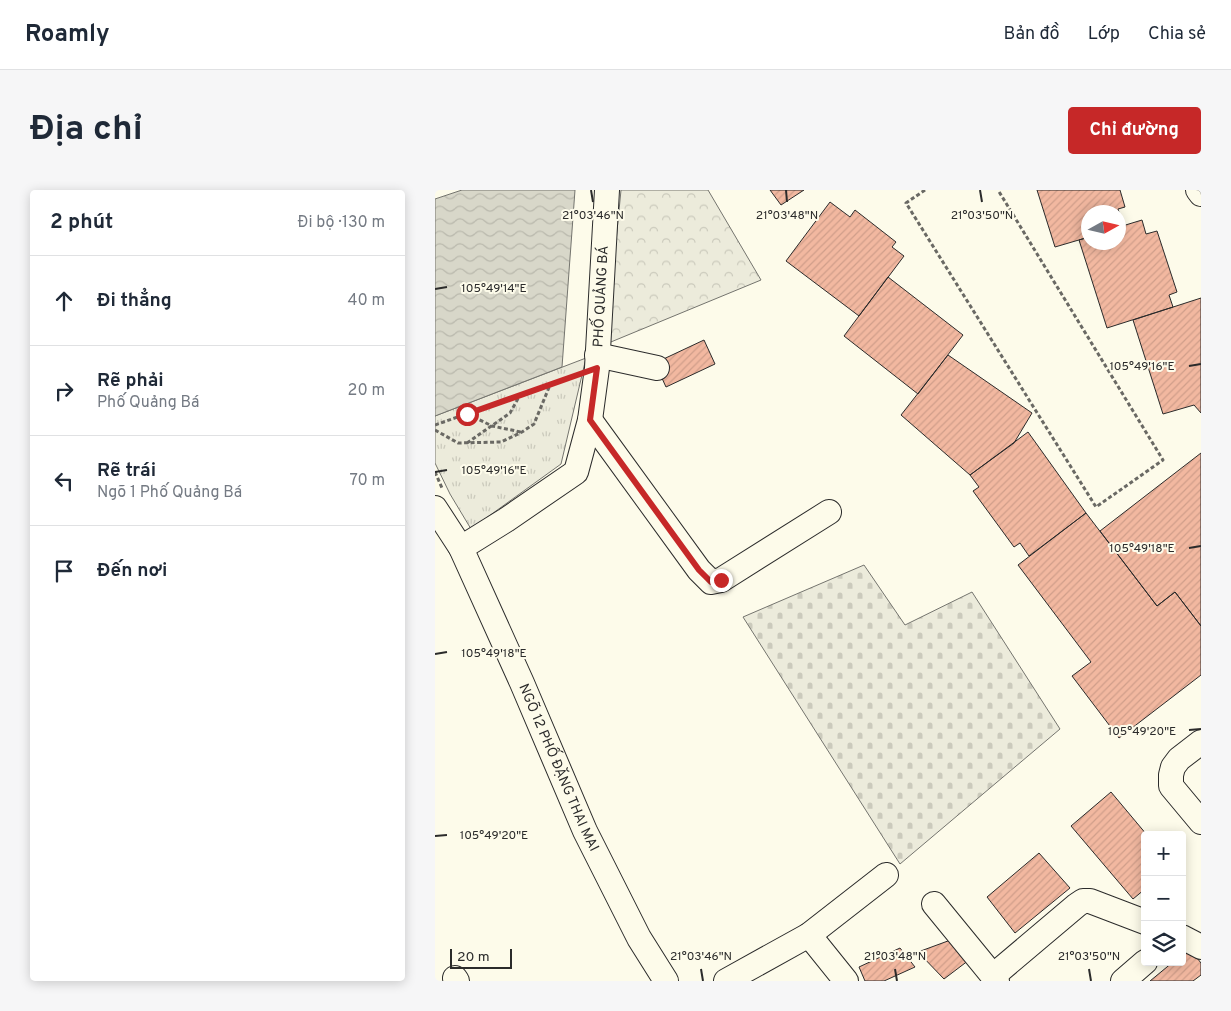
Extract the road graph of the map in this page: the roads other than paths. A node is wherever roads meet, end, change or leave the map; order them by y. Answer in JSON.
{"nodes":[{"id":1,"x":607,"y":190,"type":"edge"},
{"id":2,"x":1198,"y":190,"type":"edge"},
{"id":3,"x":1201,"y":194,"type":"edge"},
{"id":4,"x":597,"y":362,"type":"junction"},
{"id":5,"x":657,"y":368,"type":"dead end"},
{"id":6,"x":590,"y":420,"type":"junction"},
{"id":7,"x":435,"y":508,"type":"edge"},
{"id":8,"x":829,"y":512,"type":"dead end"},
{"id":9,"x":461,"y":548,"type":"junction"},
{"id":10,"x":1201,"y":742,"type":"edge"},
{"id":11,"x":1201,"y":822,"type":"edge"},
{"id":12,"x":886,"y":875,"type":"dead end"},
{"id":13,"x":934,"y":904,"type":"dead end"},
{"id":14,"x":1142,"y":921,"type":"edge"},
{"id":15,"x":809,"y":935,"type":"junction"},
{"id":16,"x":1186,"y":939,"type":"edge"},
{"id":17,"x":1201,"y":947,"type":"edge"},
{"id":18,"x":1141,"y":965,"type":"edge"},
{"id":19,"x":995,"y":979,"type":"edge"},
{"id":20,"x":666,"y":981,"type":"edge"},
{"id":21,"x":726,"y":981,"type":"edge"},
{"id":22,"x":846,"y":981,"type":"edge"},
{"id":23,"x":1123,"y":981,"type":"edge"}],
"edges":[{"from":1,"to":4,"type":"street","name":"PHỐ QUẢNG BÁ"},
{"from":2,"to":3,"type":"street"},
{"from":4,"to":5,"type":"street"},
{"from":4,"to":6,"type":"street","name":"PHỐ QUẢNG BÁ"},
{"from":6,"to":8,"type":"street"},
{"from":6,"to":9,"type":"street","name":"PHỐ QUẢNG BÁ"},
{"from":7,"to":9,"type":"street","name":"NGÕ 12 PHỐ ĐẶNG THAI MAI"},
{"from":9,"to":20,"type":"street","name":"NGÕ 12 PHỐ ĐẶNG THAI MAI"},
{"from":10,"to":11,"type":"street"},
{"from":12,"to":15,"type":"street"},
{"from":13,"to":19,"type":"street"},
{"from":14,"to":19,"type":"street"},
{"from":15,"to":21,"type":"street"},
{"from":15,"to":22,"type":"street"},
{"from":16,"to":17,"type":"street"},
{"from":18,"to":23,"type":"street"}]}
